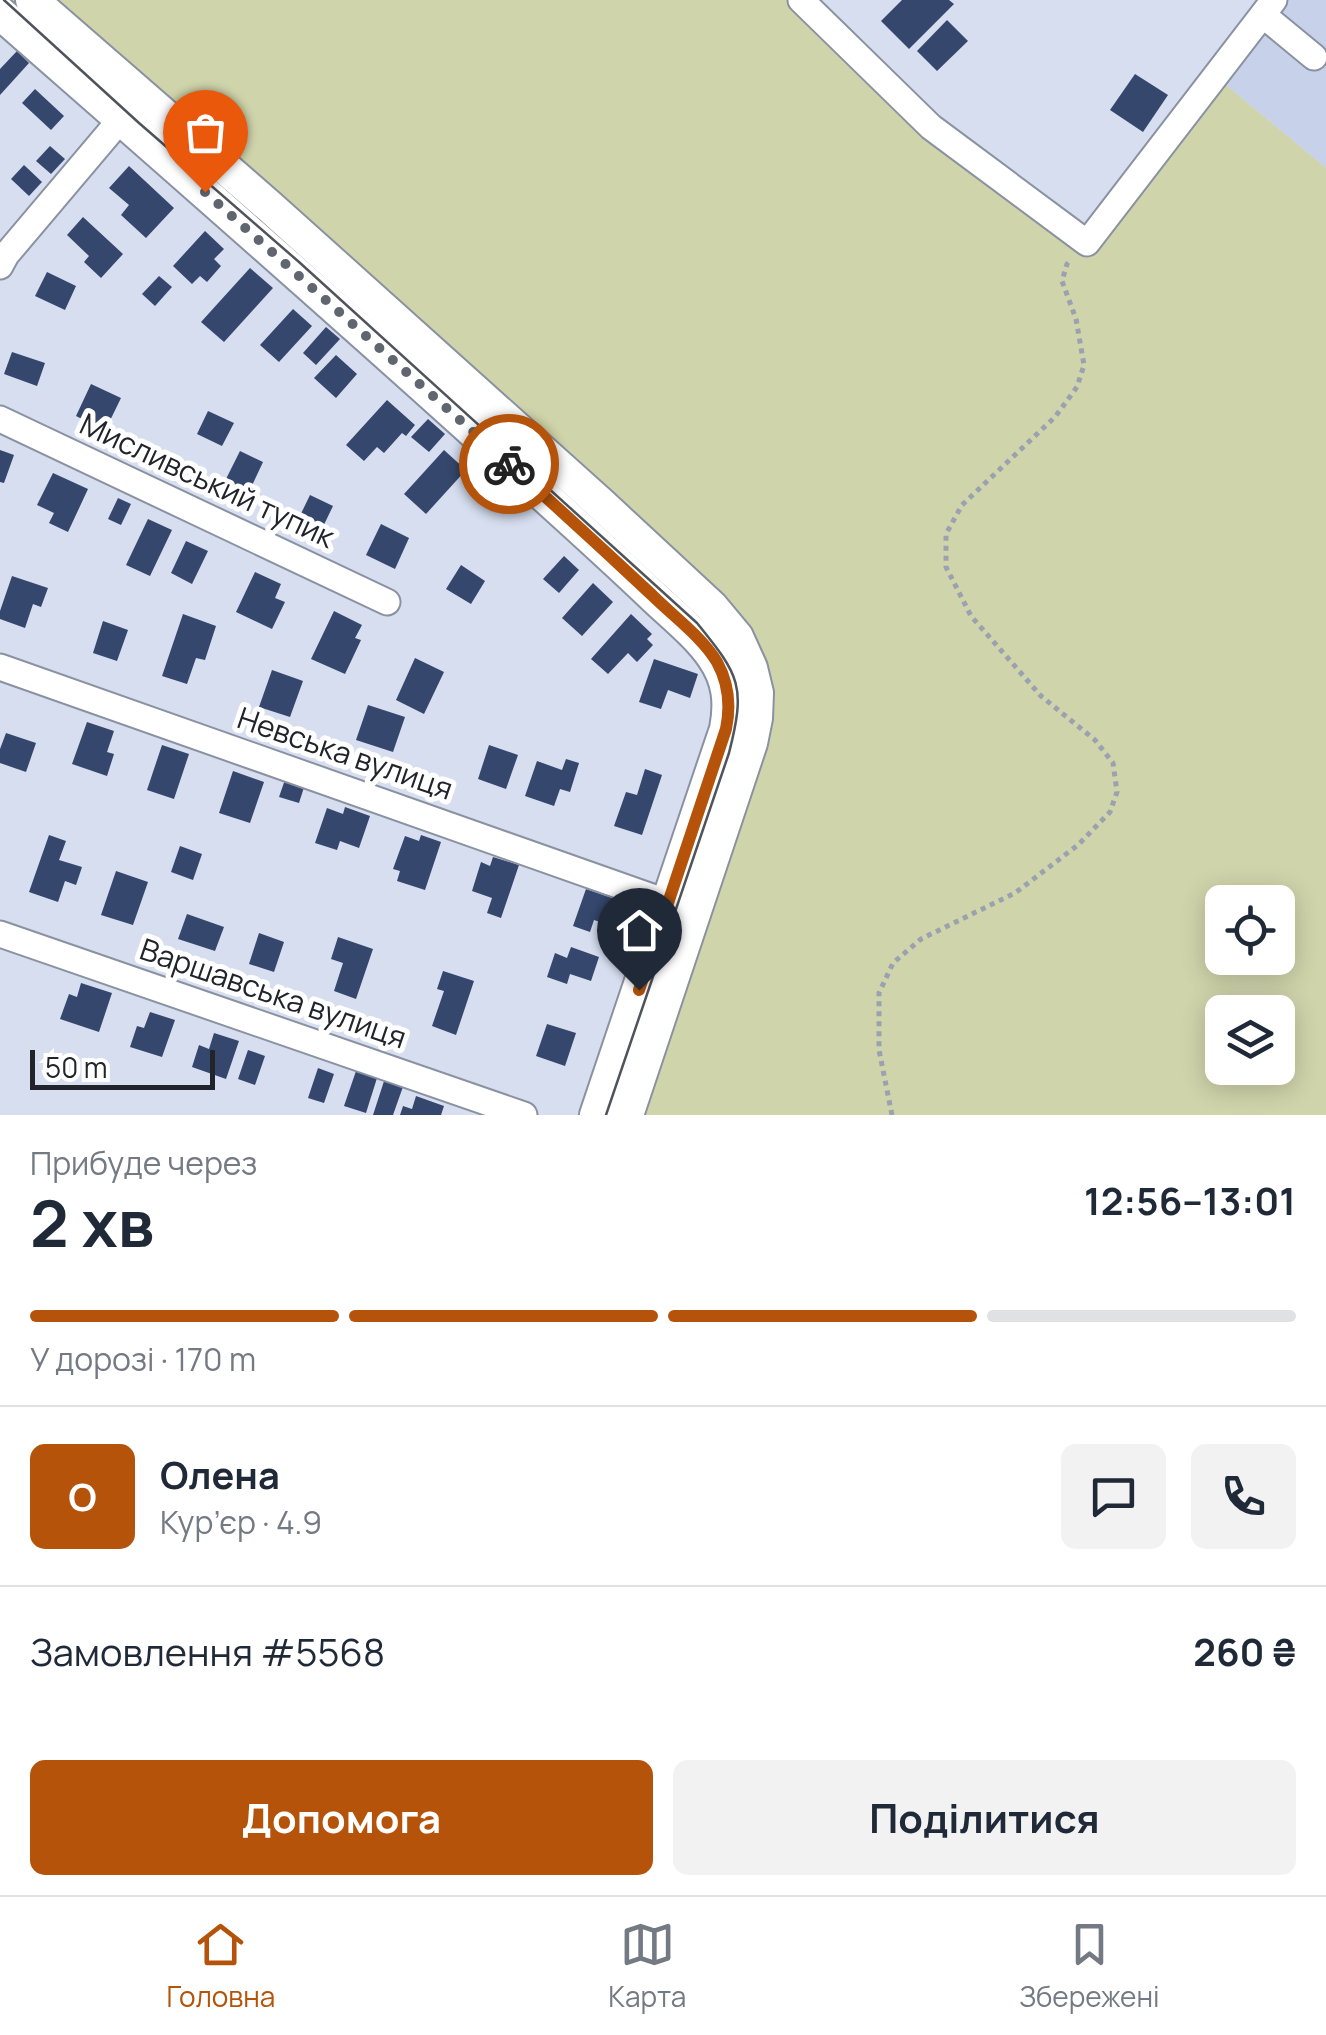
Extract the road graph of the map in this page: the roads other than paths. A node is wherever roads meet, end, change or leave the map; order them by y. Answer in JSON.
{"nodes":[{"id":1,"x":32,"y":0,"type":"edge"},
{"id":2,"x":820,"y":6,"type":"edge"},
{"id":3,"x":1268,"y":7,"type":"edge"},
{"id":4,"x":0,"y":13,"type":"edge"},
{"id":5,"x":1314,"y":57,"type":"dead end"},
{"id":6,"x":121,"y":119,"type":"junction"},
{"id":7,"x":0,"y":266,"type":"edge"},
{"id":8,"x":0,"y":419,"type":"edge"},
{"id":9,"x":387,"y":602,"type":"dead end"},
{"id":10,"x":0,"y":667,"type":"edge"},
{"id":11,"x":727,"y":774,"type":"junction"},
{"id":12,"x":669,"y":903,"type":"junction"},
{"id":13,"x":0,"y":934,"type":"edge"},
{"id":14,"x":524,"y":1115,"type":"edge"},
{"id":15,"x":596,"y":1115,"type":"edge"},
{"id":16,"x":627,"y":1115,"type":"edge"}],
"edges":[{"from":1,"to":11,"type":"main road"},
{"from":2,"to":3,"type":"street"},
{"from":3,"to":5,"type":"street"},
{"from":4,"to":6,"type":"main road"},
{"from":6,"to":7,"type":"street"},
{"from":6,"to":11,"type":"main road"},
{"from":8,"to":9,"type":"street","name":"Мисливський тупик"},
{"from":10,"to":12,"type":"street","name":"Невська вулиця"},
{"from":11,"to":12,"type":"main road"},
{"from":11,"to":16,"type":"main road"},
{"from":12,"to":15,"type":"main road"},
{"from":13,"to":14,"type":"street","name":"Варшавська вулиця"}]}
